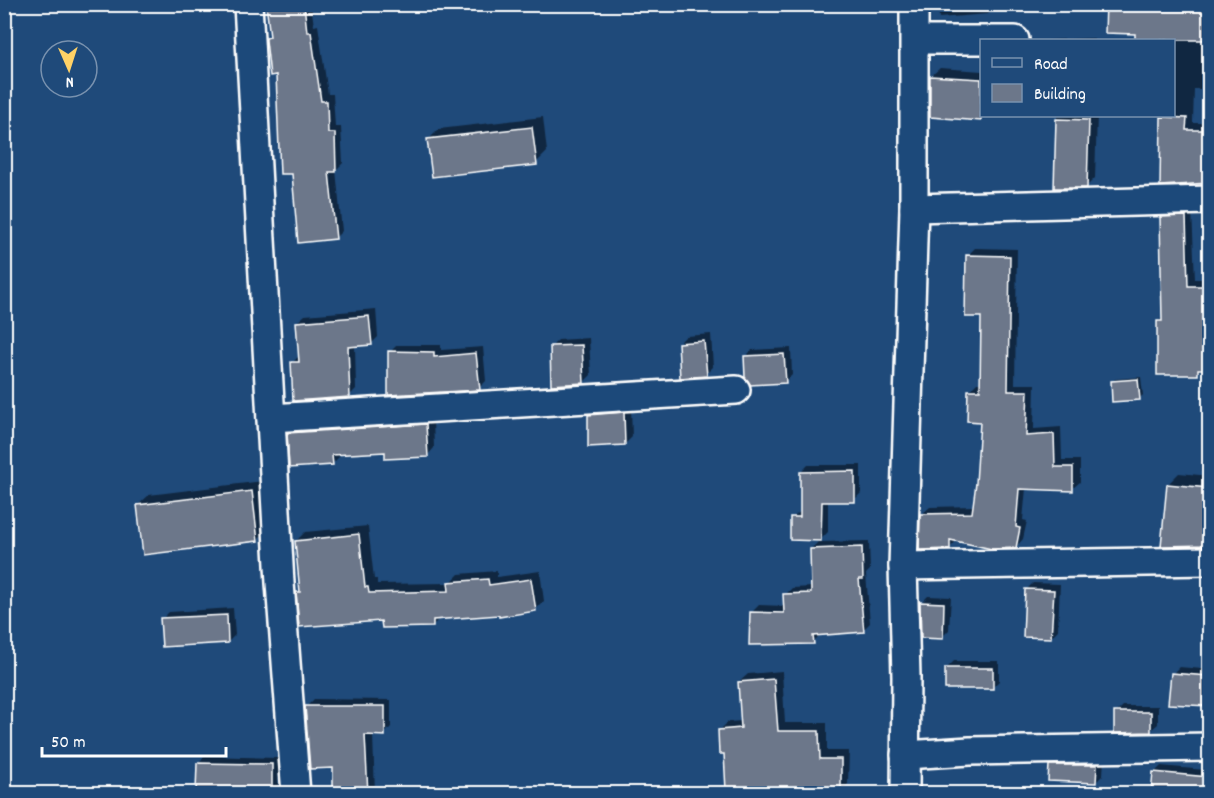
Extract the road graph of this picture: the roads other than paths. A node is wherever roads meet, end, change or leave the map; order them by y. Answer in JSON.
{"nodes":[{"id":1,"x":248,"y":4,"type":"edge"},
{"id":2,"x":914,"y":4,"type":"edge"},
{"id":3,"x":915,"y":40,"type":"junction"},
{"id":4,"x":980,"y":40,"type":"edge"},
{"id":5,"x":1209,"y":200,"type":"edge"},
{"id":6,"x":914,"y":208,"type":"junction"},
{"id":7,"x":736,"y":390,"type":"dead end"},
{"id":8,"x":271,"y":418,"type":"junction"},
{"id":9,"x":1209,"y":561,"type":"edge"},
{"id":10,"x":903,"y":566,"type":"junction"},
{"id":11,"x":1209,"y":747,"type":"edge"},
{"id":12,"x":905,"y":754,"type":"junction"},
{"id":13,"x":296,"y":794,"type":"edge"},
{"id":14,"x":905,"y":794,"type":"edge"}],
"edges":[{"from":1,"to":8,"type":"street"},
{"from":2,"to":3,"type":"street"},
{"from":3,"to":4,"type":"street"},
{"from":3,"to":6,"type":"street"},
{"from":5,"to":6,"type":"street"},
{"from":6,"to":10,"type":"street"},
{"from":7,"to":8,"type":"street"},
{"from":8,"to":13,"type":"street"},
{"from":9,"to":10,"type":"street"},
{"from":10,"to":12,"type":"street"},
{"from":11,"to":12,"type":"street"},
{"from":12,"to":14,"type":"street"}]}
